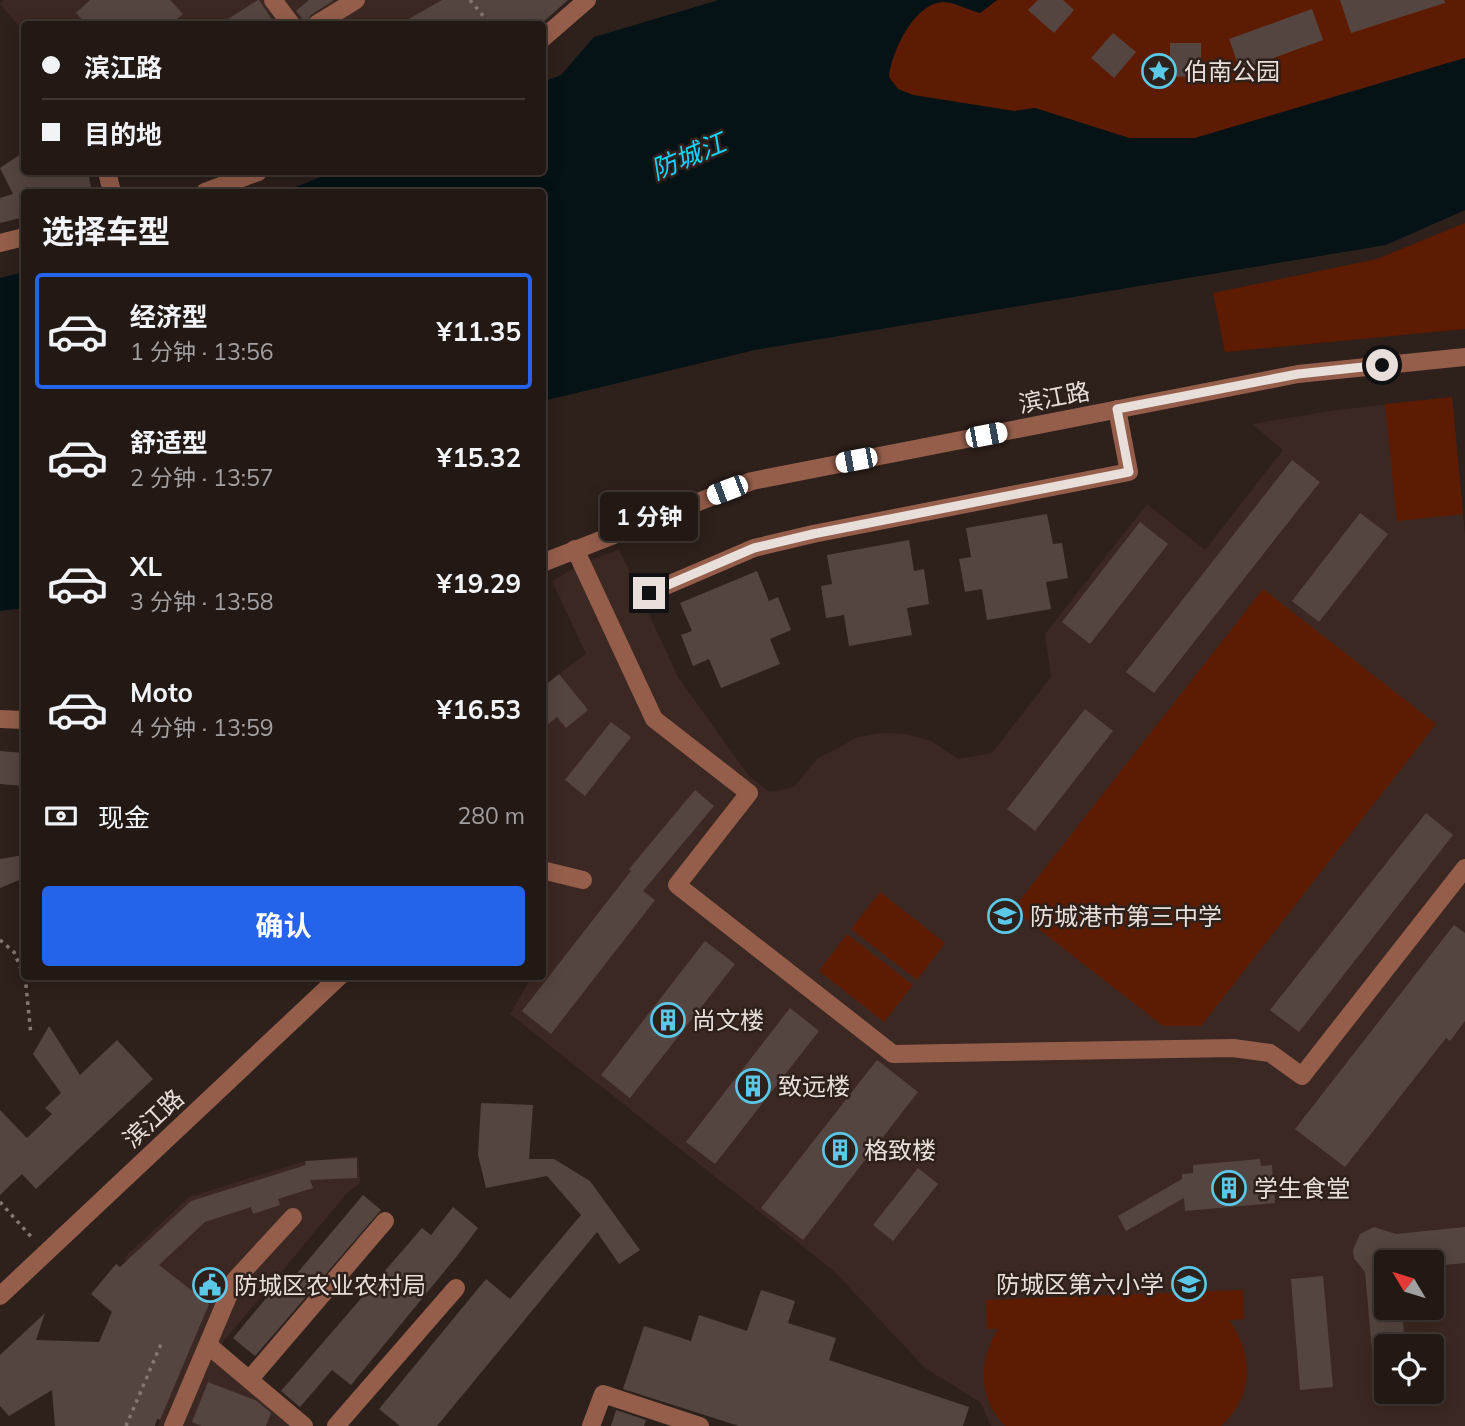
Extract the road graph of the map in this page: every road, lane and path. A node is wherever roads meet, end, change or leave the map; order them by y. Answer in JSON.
{"nodes":[{"id":1,"x":273,"y":0,"type":"edge"},
{"id":2,"x":356,"y":0,"type":"edge"},
{"id":3,"x":470,"y":0,"type":"edge"},
{"id":4,"x":587,"y":0,"type":"edge"},
{"id":5,"x":288,"y":21,"type":"edge"},
{"id":6,"x":322,"y":21,"type":"edge"},
{"id":7,"x":488,"y":21,"type":"edge"},
{"id":8,"x":546,"y":36,"type":"edge"},
{"id":9,"x":250,"y":175,"type":"edge"},
{"id":10,"x":213,"y":189,"type":"edge"},
{"id":11,"x":21,"y":238,"type":"edge"},
{"id":12,"x":0,"y":243,"type":"edge"},
{"id":13,"x":1465,"y":357,"type":"edge"},
{"id":14,"x":1117,"y":409,"type":"junction"},
{"id":15,"x":575,"y":549,"type":"junction"},
{"id":16,"x":546,"y":561,"type":"edge"},
{"id":17,"x":649,"y":593,"type":"dead end"},
{"id":18,"x":0,"y":719,"type":"edge"},
{"id":19,"x":21,"y":720,"type":"edge"},
{"id":20,"x":1465,"y":868,"type":"edge"},
{"id":21,"x":546,"y":871,"type":"edge"},
{"id":22,"x":583,"y":880,"type":"dead end"},
{"id":23,"x":0,"y":940,"type":"edge"},
{"id":24,"x":21,"y":968,"type":"edge"},
{"id":25,"x":24,"y":980,"type":"edge"},
{"id":26,"x":336,"y":980,"type":"edge"},
{"id":27,"x":31,"y":1035,"type":"dead end"},
{"id":28,"x":0,"y":1202,"type":"edge"},
{"id":29,"x":293,"y":1217,"type":"dead end"},
{"id":30,"x":385,"y":1222,"type":"dead end"},
{"id":31,"x":46,"y":1253,"type":"junction"},
{"id":32,"x":456,"y":1288,"type":"dead end"},
{"id":33,"x":0,"y":1296,"type":"edge"},
{"id":34,"x":161,"y":1344,"type":"dead end"},
{"id":35,"x":208,"y":1345,"type":"junction"},
{"id":36,"x":250,"y":1379,"type":"junction"},
{"id":37,"x":126,"y":1426,"type":"edge"},
{"id":38,"x":173,"y":1426,"type":"edge"},
{"id":39,"x":304,"y":1426,"type":"edge"},
{"id":40,"x":336,"y":1426,"type":"edge"},
{"id":41,"x":591,"y":1426,"type":"edge"},
{"id":42,"x":700,"y":1426,"type":"edge"}],
"edges":[{"from":1,"to":5,"type":"street"},
{"from":2,"to":6,"type":"street"},
{"from":3,"to":7,"type":"path"},
{"from":4,"to":8,"type":"street"},
{"from":9,"to":10,"type":"street"},
{"from":11,"to":12,"type":"street"},
{"from":13,"to":14,"type":"street","name":"滨江路"},
{"from":14,"to":15,"type":"street","name":"滨江路"},
{"from":14,"to":17,"type":"street"},
{"from":15,"to":16,"type":"street","name":"滨江路"},
{"from":15,"to":20,"type":"street"},
{"from":18,"to":19,"type":"street"},
{"from":21,"to":22,"type":"street"},
{"from":23,"to":24,"type":"path"},
{"from":25,"to":27,"type":"path"},
{"from":26,"to":31,"type":"street","name":"滨江路"},
{"from":28,"to":31,"type":"path"},
{"from":29,"to":35,"type":"street"},
{"from":30,"to":36,"type":"street"},
{"from":31,"to":33,"type":"street","name":"滨江路"},
{"from":32,"to":40,"type":"street"},
{"from":34,"to":37,"type":"path"},
{"from":35,"to":36,"type":"street"},
{"from":35,"to":38,"type":"street"},
{"from":36,"to":39,"type":"street"},
{"from":41,"to":42,"type":"street"}]}
